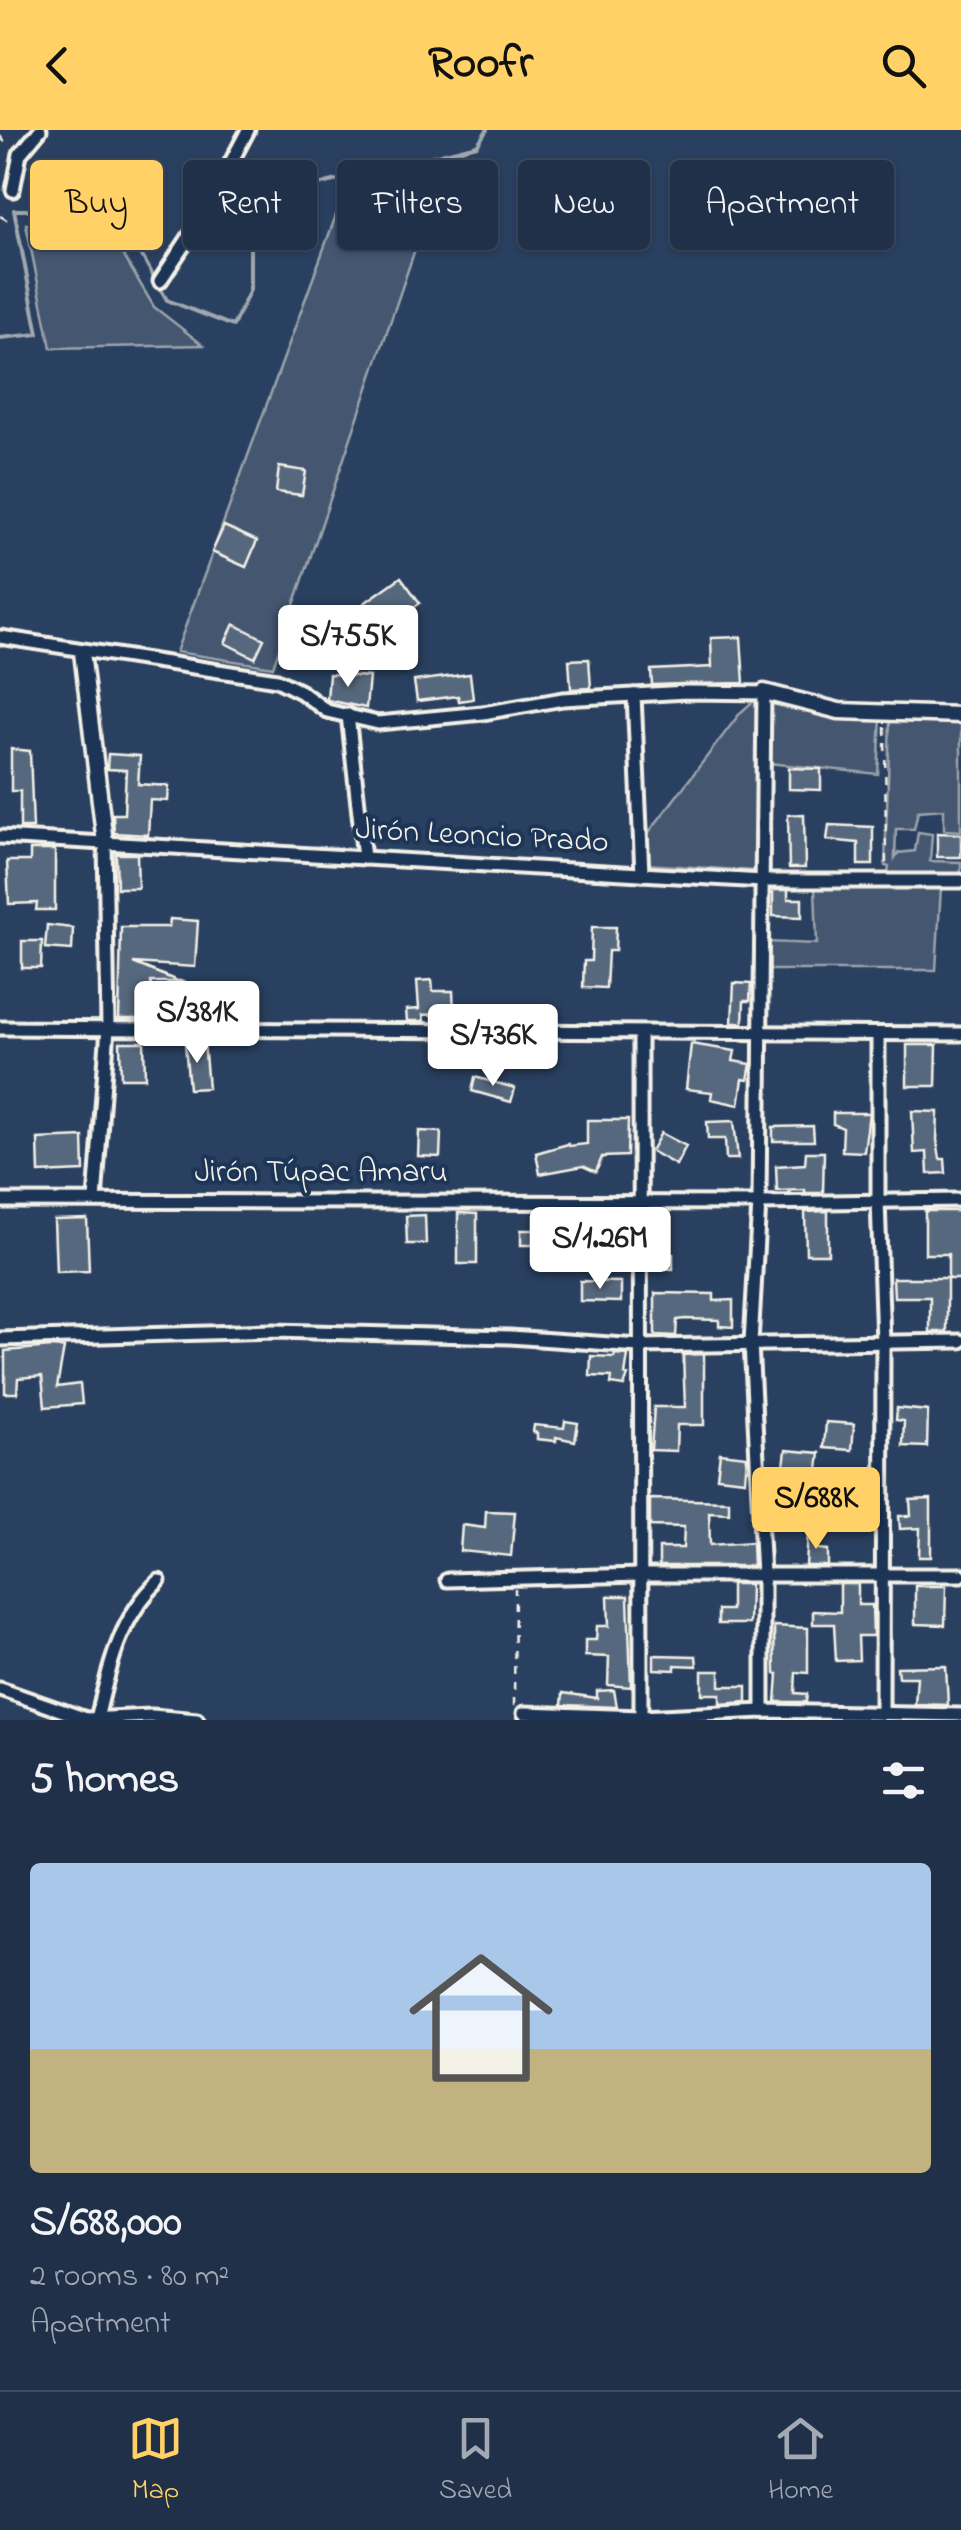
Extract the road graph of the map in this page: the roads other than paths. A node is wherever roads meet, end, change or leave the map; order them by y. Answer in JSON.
{"nodes":[{"id":1,"x":40,"y":130,"type":"edge"},
{"id":2,"x":248,"y":130,"type":"edge"},
{"id":3,"x":13,"y":190,"type":"dead end"},
{"id":4,"x":160,"y":281,"type":"dead end"},
{"id":5,"x":0,"y":638,"type":"edge"},
{"id":6,"x":82,"y":652,"type":"junction"},
{"id":7,"x":764,"y":692,"type":"junction"},
{"id":8,"x":634,"y":695,"type":"junction"},
{"id":9,"x":348,"y":715,"type":"junction"},
{"id":10,"x":961,"y":715,"type":"edge"},
{"id":11,"x":0,"y":837,"type":"edge"},
{"id":12,"x":105,"y":844,"type":"junction"},
{"id":13,"x":364,"y":858,"type":"junction"},
{"id":14,"x":642,"y":874,"type":"junction"},
{"id":15,"x":763,"y":880,"type":"junction"},
{"id":16,"x":961,"y":881,"type":"edge"},
{"id":17,"x":0,"y":1028,"type":"edge"},
{"id":18,"x":108,"y":1028,"type":"junction"},
{"id":19,"x":640,"y":1034,"type":"junction"},
{"id":20,"x":761,"y":1034,"type":"junction"},
{"id":21,"x":878,"y":1034,"type":"junction"},
{"id":22,"x":961,"y":1034,"type":"edge"},
{"id":23,"x":95,"y":1200,"type":"junction"},
{"id":24,"x":878,"y":1200,"type":"junction"},
{"id":25,"x":961,"y":1200,"type":"edge"},
{"id":26,"x":0,"y":1201,"type":"edge"},
{"id":27,"x":642,"y":1201,"type":"junction"},
{"id":28,"x":759,"y":1203,"type":"junction"},
{"id":29,"x":0,"y":1339,"type":"edge"},
{"id":30,"x":883,"y":1342,"type":"junction"},
{"id":31,"x":961,"y":1342,"type":"edge"},
{"id":32,"x":751,"y":1343,"type":"junction"},
{"id":33,"x":638,"y":1346,"type":"junction"},
{"id":34,"x":641,"y":1575,"type":"junction"},
{"id":35,"x":763,"y":1575,"type":"junction"},
{"id":36,"x":880,"y":1576,"type":"junction"},
{"id":37,"x":961,"y":1576,"type":"edge"},
{"id":38,"x":159,"y":1580,"type":"dead end"},
{"id":39,"x":447,"y":1580,"type":"dead end"},
{"id":40,"x":0,"y":1689,"type":"edge"},
{"id":41,"x":764,"y":1711,"type":"junction"},
{"id":42,"x":524,"y":1713,"type":"road end"},
{"id":43,"x":882,"y":1714,"type":"junction"},
{"id":44,"x":961,"y":1715,"type":"edge"},
{"id":45,"x":641,"y":1718,"type":"edge"},
{"id":46,"x":97,"y":1719,"type":"edge"},
{"id":47,"x":197,"y":1720,"type":"edge"}],
"edges":[{"from":1,"to":3,"type":"street"},
{"from":2,"to":4,"type":"street"},
{"from":5,"to":6,"type":"street"},
{"from":6,"to":9,"type":"street"},
{"from":6,"to":12,"type":"street"},
{"from":7,"to":8,"type":"street"},
{"from":7,"to":10,"type":"street"},
{"from":7,"to":15,"type":"street"},
{"from":8,"to":9,"type":"street"},
{"from":8,"to":14,"type":"street"},
{"from":9,"to":13,"type":"street"},
{"from":11,"to":12,"type":"street","name":"Jirón Leoncio Prado"},
{"from":12,"to":13,"type":"street","name":"Jirón Leoncio Prado"},
{"from":12,"to":18,"type":"street"},
{"from":13,"to":14,"type":"street","name":"Jirón Leoncio Prado"},
{"from":14,"to":15,"type":"street","name":"Jirón Leoncio Prado"},
{"from":15,"to":16,"type":"street","name":"Jirón Leoncio Prado"},
{"from":15,"to":20,"type":"street"},
{"from":17,"to":18,"type":"street"},
{"from":18,"to":19,"type":"street"},
{"from":18,"to":23,"type":"street"},
{"from":19,"to":20,"type":"street"},
{"from":19,"to":27,"type":"street"},
{"from":20,"to":21,"type":"street"},
{"from":20,"to":28,"type":"street"},
{"from":21,"to":22,"type":"street"},
{"from":21,"to":24,"type":"street"},
{"from":23,"to":26,"type":"street","name":"Jirón Túpac Amaru"},
{"from":23,"to":27,"type":"street","name":"Jirón Túpac Amaru"},
{"from":24,"to":25,"type":"street","name":"Jirón Túpac Amaru"},
{"from":24,"to":28,"type":"street","name":"Jirón Túpac Amaru"},
{"from":24,"to":30,"type":"street"},
{"from":27,"to":28,"type":"street","name":"Jirón Túpac Amaru"},
{"from":27,"to":33,"type":"street"},
{"from":28,"to":32,"type":"street"},
{"from":29,"to":33,"type":"street"},
{"from":30,"to":31,"type":"street"},
{"from":30,"to":32,"type":"street"},
{"from":30,"to":36,"type":"street"},
{"from":32,"to":33,"type":"street"},
{"from":32,"to":35,"type":"street"},
{"from":33,"to":34,"type":"street"},
{"from":34,"to":35,"type":"street"},
{"from":34,"to":39,"type":"street"},
{"from":34,"to":45,"type":"street"},
{"from":35,"to":36,"type":"street"},
{"from":35,"to":41,"type":"street"},
{"from":36,"to":37,"type":"street"},
{"from":36,"to":43,"type":"street"},
{"from":38,"to":46,"type":"street"},
{"from":40,"to":46,"type":"street"},
{"from":41,"to":43,"type":"street"},
{"from":41,"to":45,"type":"street"},
{"from":42,"to":45,"type":"street"},
{"from":43,"to":44,"type":"street"},
{"from":46,"to":47,"type":"street"}]}
